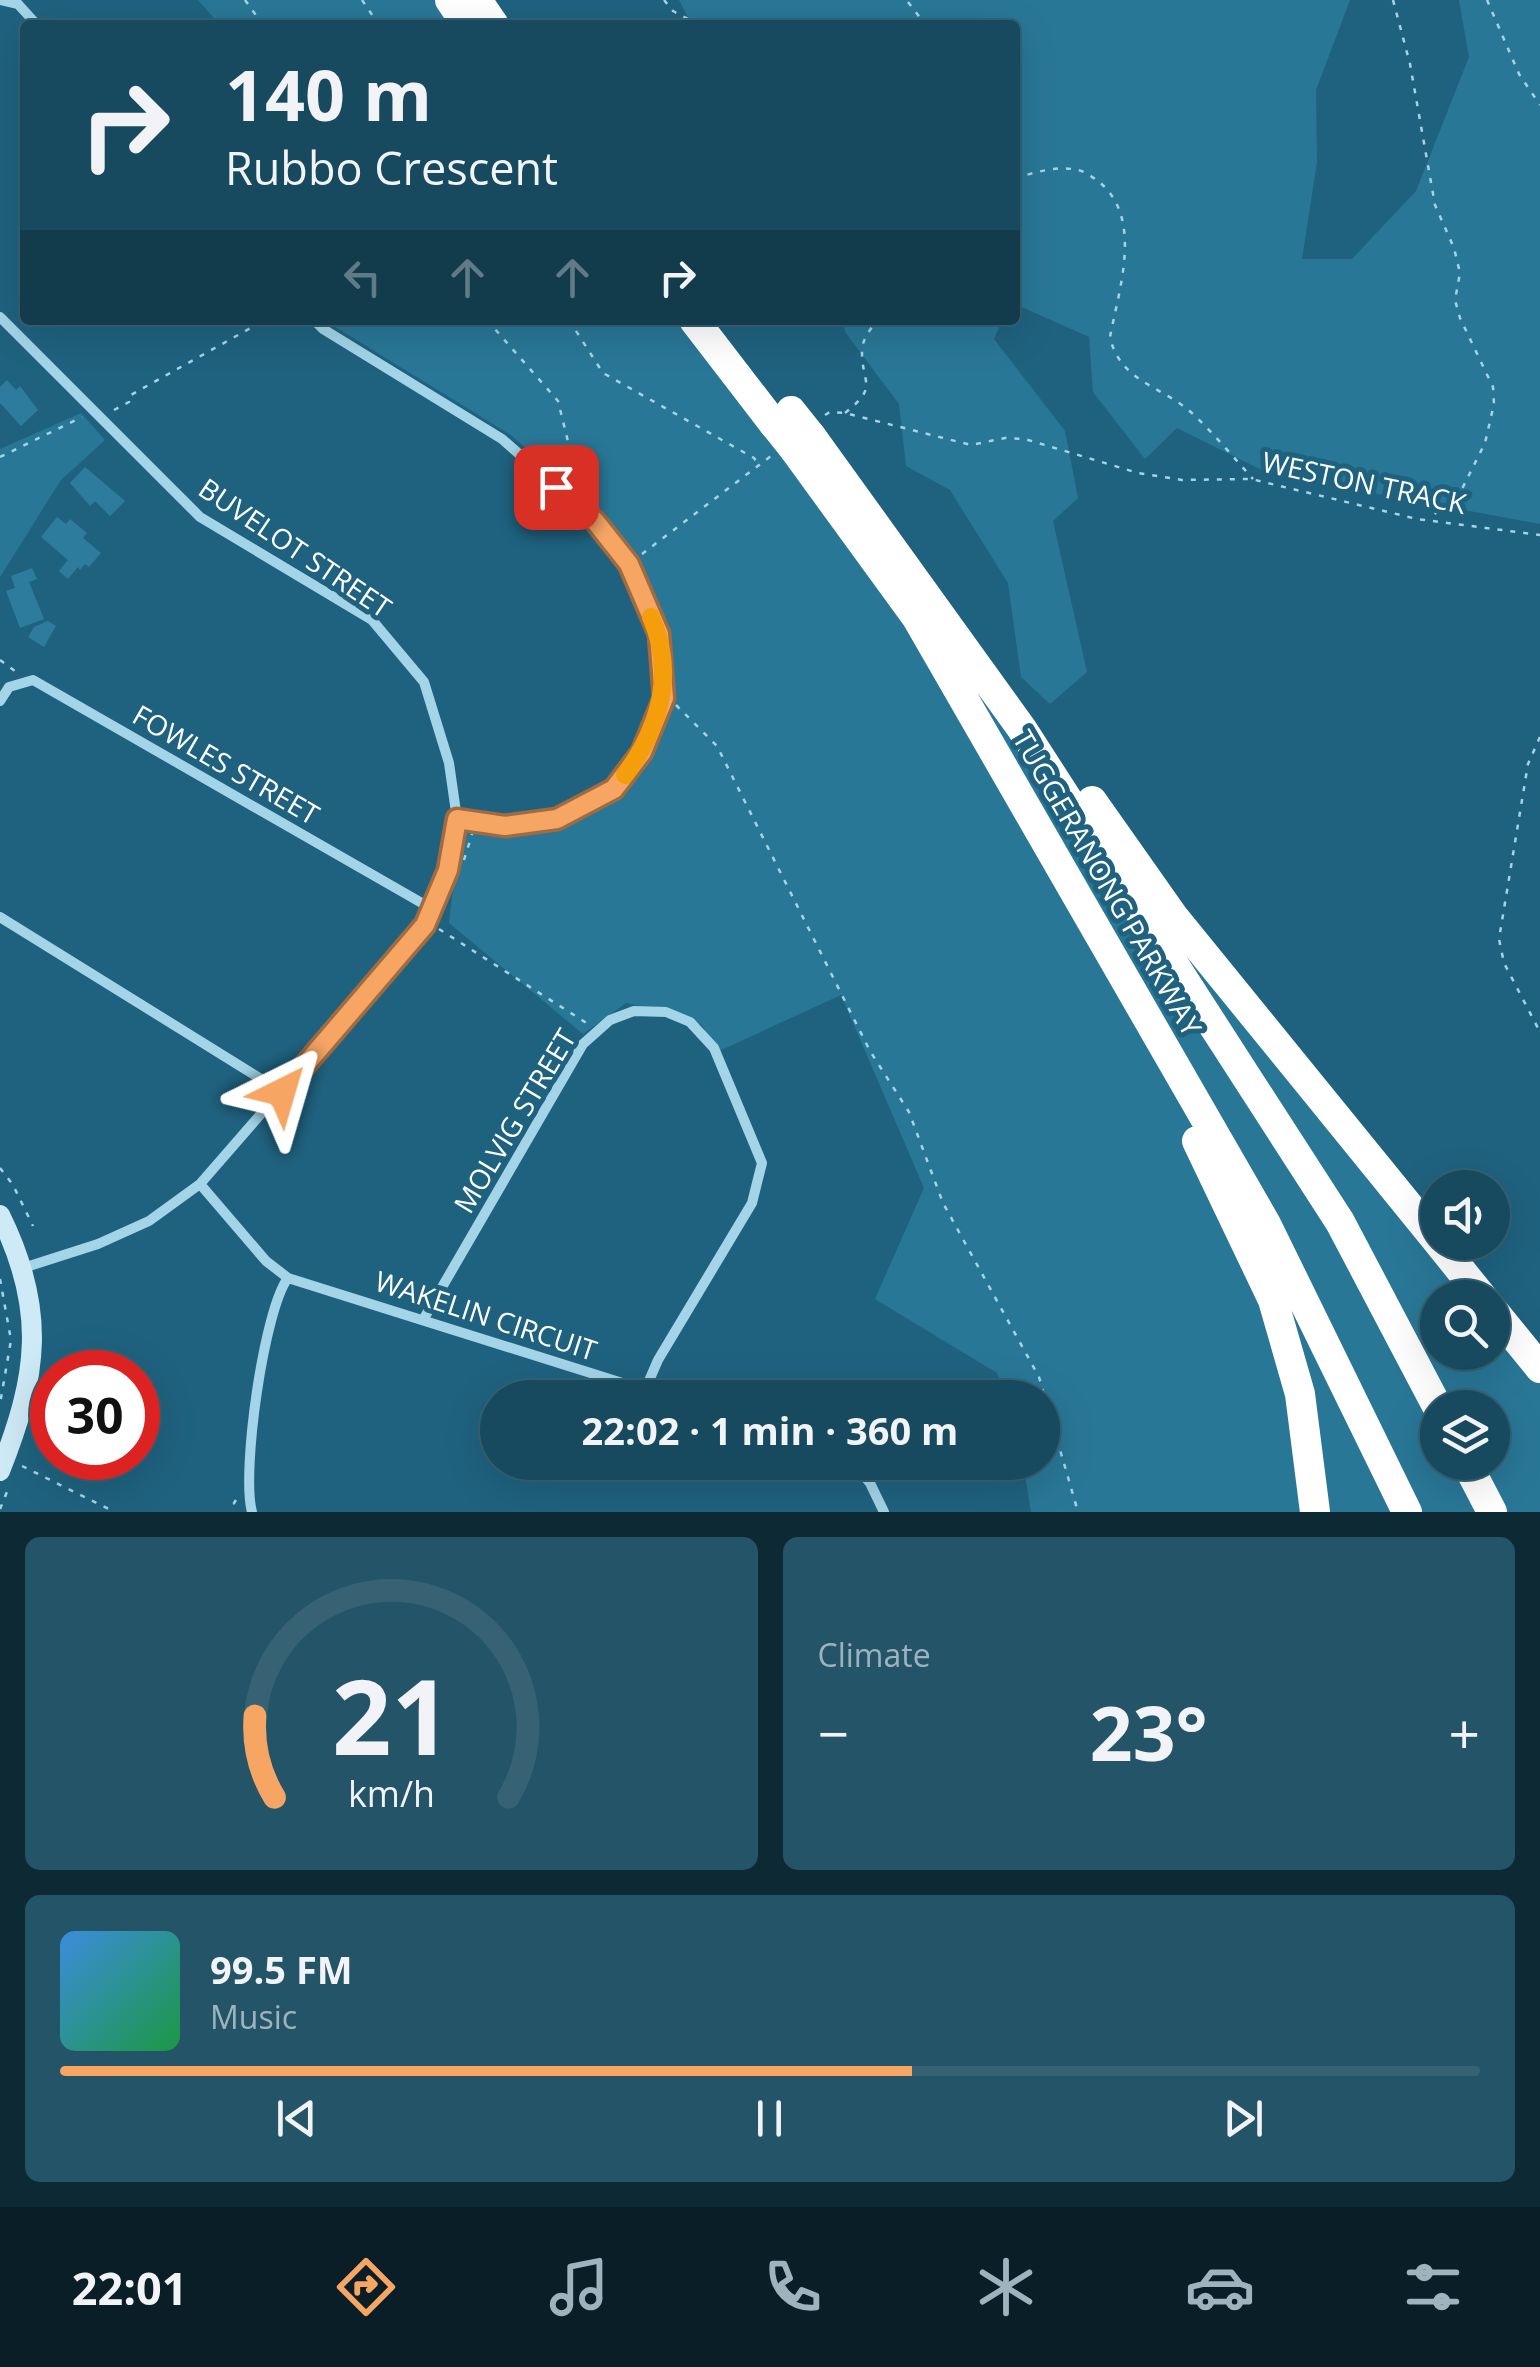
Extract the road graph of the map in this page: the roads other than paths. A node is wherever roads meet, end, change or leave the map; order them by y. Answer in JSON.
{"nodes":[{"id":1,"x":0,"y":0,"type":"edge"},
{"id":2,"x":18,"y":2,"type":"edge"},
{"id":3,"x":0,"y":317,"type":"edge"},
{"id":4,"x":319,"y":325,"type":"edge"},
{"id":5,"x":698,"y":325,"type":"edge"},
{"id":6,"x":723,"y":325,"type":"edge"},
{"id":7,"x":793,"y":433,"type":"junction"},
{"id":8,"x":940,"y":612,"type":"junction"},
{"id":9,"x":0,"y":700,"type":"edge"},
{"id":10,"x":1017,"y":792,"type":"junction"},
{"id":11,"x":457,"y":819,"type":"junction"},
{"id":12,"x":434,"y":910,"type":"junction"},
{"id":13,"x":0,"y":917,"type":"edge"},
{"id":14,"x":282,"y":1092,"type":"junction"},
{"id":15,"x":200,"y":1184,"type":"junction"},
{"id":16,"x":0,"y":1216,"type":"edge"},
{"id":17,"x":1420,"y":1220,"type":"edge"},
{"id":18,"x":1452,"y":1260,"type":"edge"},
{"id":19,"x":23,"y":1268,"type":"junction"},
{"id":20,"x":288,"y":1278,"type":"junction"},
{"id":21,"x":1469,"y":1280,"type":"edge"},
{"id":22,"x":423,"y":1320,"type":"junction"},
{"id":23,"x":1510,"y":1331,"type":"edge"},
{"id":24,"x":1540,"y":1368,"type":"edge"},
{"id":25,"x":613,"y":1380,"type":"edge"},
{"id":26,"x":649,"y":1380,"type":"edge"},
{"id":27,"x":1429,"y":1390,"type":"edge"},
{"id":28,"x":8,"y":1465,"type":"edge"},
{"id":29,"x":867,"y":1480,"type":"edge"},
{"id":30,"x":1475,"y":1480,"type":"edge"},
{"id":31,"x":246,"y":1511,"type":"edge"},
{"id":32,"x":884,"y":1512,"type":"edge"},
{"id":33,"x":1314,"y":1512,"type":"edge"},
{"id":34,"x":1408,"y":1512,"type":"edge"},
{"id":35,"x":1492,"y":1512,"type":"edge"}],
"edges":[{"from":1,"to":2,"type":"street"},
{"from":3,"to":11,"type":"street","name":"BUVELOT STREET"},
{"from":4,"to":11,"type":"street"},
{"from":5,"to":7,"type":"highway","name":"TUGGERANONG PARKWAY"},
{"from":6,"to":7,"type":"highway","name":"TUGGERANONG PARKWAY"},
{"from":7,"to":8,"type":"highway","name":"TUGGERANONG PARKWAY"},
{"from":7,"to":10,"type":"highway","name":"TUGGERANONG PARKWAY"},
{"from":8,"to":17,"type":"highway"},
{"from":8,"to":27,"type":"highway","name":"TUGGERANONG PARKWAY"},
{"from":9,"to":12,"type":"street","name":"FOWLES STREET"},
{"from":10,"to":33,"type":"highway"},
{"from":10,"to":34,"type":"highway","name":"TUGGERANONG PARKWAY"},
{"from":11,"to":12,"type":"street","name":"BUVELOT STREET"},
{"from":12,"to":14,"type":"street","name":"BUVELOT STREET"},
{"from":13,"to":14,"type":"street"},
{"from":14,"to":15,"type":"street","name":"BUVELOT STREET"},
{"from":15,"to":19,"type":"street","name":"BUVELOT STREET"},
{"from":15,"to":20,"type":"street","name":"WAKELIN CIRCUIT"},
{"from":16,"to":19,"type":"street"},
{"from":18,"to":21,"type":"highway"},
{"from":19,"to":28,"type":"street"},
{"from":20,"to":22,"type":"street","name":"WAKELIN CIRCUIT"},
{"from":20,"to":31,"type":"street"},
{"from":22,"to":25,"type":"street","name":"WAKELIN CIRCUIT"},
{"from":22,"to":26,"type":"street","name":"MOLVIG STREET"},
{"from":23,"to":24,"type":"highway"},
{"from":29,"to":32,"type":"street"},
{"from":30,"to":35,"type":"highway"}]}
